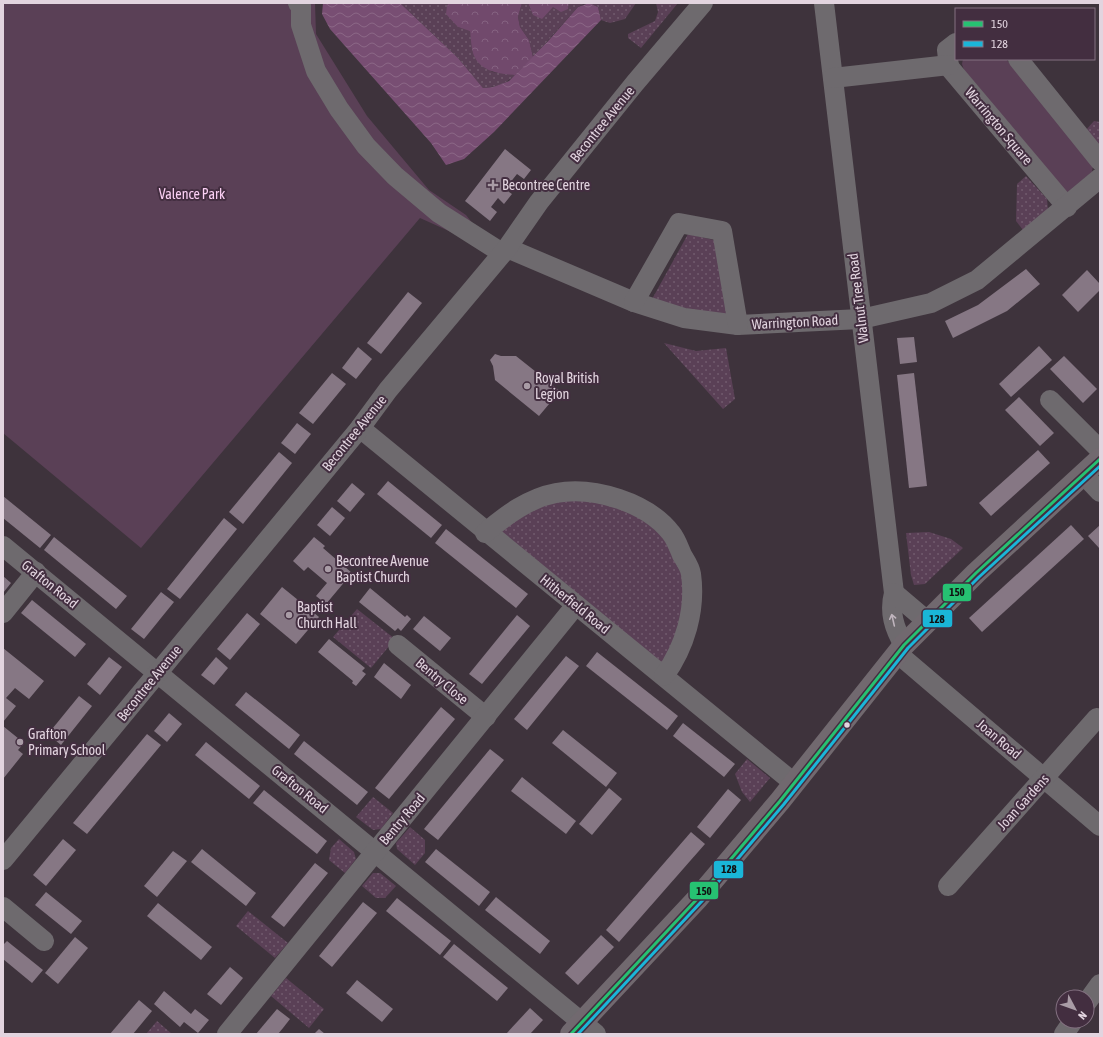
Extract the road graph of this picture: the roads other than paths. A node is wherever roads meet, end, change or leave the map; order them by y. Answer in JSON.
{"nodes":[{"id":1,"x":298,"y":3,"type":"edge"},
{"id":2,"x":702,"y":3,"type":"edge"},
{"id":3,"x":824,"y":3,"type":"edge"},
{"id":4,"x":955,"y":44,"type":"edge"},
{"id":5,"x":1019,"y":60,"type":"edge"},
{"id":6,"x":949,"y":65,"type":"junction"},
{"id":7,"x":833,"y":78,"type":"junction"},
{"id":8,"x":1100,"y":161,"type":"edge"},
{"id":9,"x":1100,"y":178,"type":"edge"},
{"id":10,"x":1067,"y":207,"type":"junction"},
{"id":11,"x":505,"y":250,"type":"junction"},
{"id":12,"x":634,"y":302,"type":"junction"},
{"id":13,"x":860,"y":319,"type":"junction"},
{"id":14,"x":738,"y":325,"type":"junction"},
{"id":15,"x":1050,"y":400,"type":"dead end"},
{"id":16,"x":360,"y":428,"type":"junction"},
{"id":17,"x":1100,"y":450,"type":"edge"},
{"id":18,"x":1100,"y":459,"type":"edge"},
{"id":19,"x":1083,"y":474,"type":"junction"},
{"id":20,"x":1100,"y":492,"type":"edge"},
{"id":21,"x":485,"y":533,"type":"junction"},
{"id":22,"x":3,"y":546,"type":"edge"},
{"id":23,"x":36,"y":572,"type":"junction"},
{"id":24,"x":894,"y":593,"type":"junction"},
{"id":25,"x":576,"y":605,"type":"junction"},
{"id":26,"x":3,"y":613,"type":"edge"},
{"id":27,"x":927,"y":621,"type":"junction"},
{"id":28,"x":398,"y":645,"type":"dead end"},
{"id":29,"x":900,"y":649,"type":"junction"},
{"id":30,"x":158,"y":673,"type":"junction"},
{"id":31,"x":664,"y":676,"type":"junction"},
{"id":32,"x":486,"y":717,"type":"junction"},
{"id":33,"x":1097,"y":718,"type":"dead end"},
{"id":34,"x":1045,"y":777,"type":"junction"},
{"id":35,"x":794,"y":783,"type":"junction"},
{"id":36,"x":1100,"y":826,"type":"edge"},
{"id":37,"x":376,"y":851,"type":"junction"},
{"id":38,"x":3,"y":860,"type":"edge"},
{"id":39,"x":948,"y":886,"type":"dead end"},
{"id":40,"x":3,"y":907,"type":"edge"},
{"id":41,"x":44,"y":941,"type":"dead end"},
{"id":42,"x":584,"y":1030,"type":"edge"},
{"id":43,"x":227,"y":1034,"type":"edge"}],
"edges":[{"from":1,"to":11,"type":"street","name":"Warrington Road"},
{"from":2,"to":11,"type":"street","name":"Becontree Avenue"},
{"from":3,"to":7,"type":"street","name":"Walnut Tree Road"},
{"from":4,"to":6,"type":"street"},
{"from":5,"to":8,"type":"street"},
{"from":6,"to":7,"type":"street"},
{"from":6,"to":10,"type":"street","name":"Warrington Square"},
{"from":7,"to":13,"type":"street","name":"Walnut Tree Road"},
{"from":9,"to":10,"type":"street","name":"Warrington Road"},
{"from":10,"to":13,"type":"street","name":"Warrington Road"},
{"from":11,"to":12,"type":"street","name":"Warrington Road"},
{"from":11,"to":16,"type":"street","name":"Becontree Avenue"},
{"from":12,"to":14,"type":"street","name":"Warrington Road"},
{"from":12,"to":14,"type":"street"},
{"from":13,"to":14,"type":"street","name":"Warrington Road"},
{"from":13,"to":24,"type":"street","name":"Walnut Tree Road"},
{"from":15,"to":17,"type":"street"},
{"from":16,"to":21,"type":"street","name":"Hitherfield Road"},
{"from":16,"to":30,"type":"street","name":"Becontree Avenue"},
{"from":18,"to":19,"type":"main road"},
{"from":19,"to":20,"type":"street"},
{"from":19,"to":27,"type":"main road"},
{"from":21,"to":25,"type":"street","name":"Hitherfield Road"},
{"from":21,"to":31,"type":"street"},
{"from":22,"to":23,"type":"street","name":"Grafton Road"},
{"from":23,"to":26,"type":"street"},
{"from":23,"to":30,"type":"street","name":"Grafton Road"},
{"from":24,"to":27,"type":"street"},
{"from":29,"to":24,"type":"street","name":"Walnut Tree Road","one_way":true},
{"from":25,"to":31,"type":"street","name":"Hitherfield Road"},
{"from":25,"to":32,"type":"street","name":"Bentry Road"},
{"from":27,"to":29,"type":"main road"},
{"from":28,"to":32,"type":"street","name":"Bentry Close"},
{"from":29,"to":34,"type":"street","name":"Joan Road"},
{"from":29,"to":35,"type":"main road"},
{"from":30,"to":37,"type":"street","name":"Grafton Road"},
{"from":30,"to":38,"type":"street","name":"Becontree Avenue"},
{"from":31,"to":35,"type":"street","name":"Hitherfield Road"},
{"from":32,"to":37,"type":"street","name":"Bentry Road"},
{"from":33,"to":34,"type":"street","name":"Joan Gardens"},
{"from":34,"to":36,"type":"street","name":"Joan Road"},
{"from":34,"to":39,"type":"street","name":"Joan Gardens"},
{"from":35,"to":42,"type":"main road"},
{"from":37,"to":42,"type":"street","name":"Grafton Road"},
{"from":37,"to":43,"type":"street","name":"Bentry Road"},
{"from":40,"to":41,"type":"street"}]}
